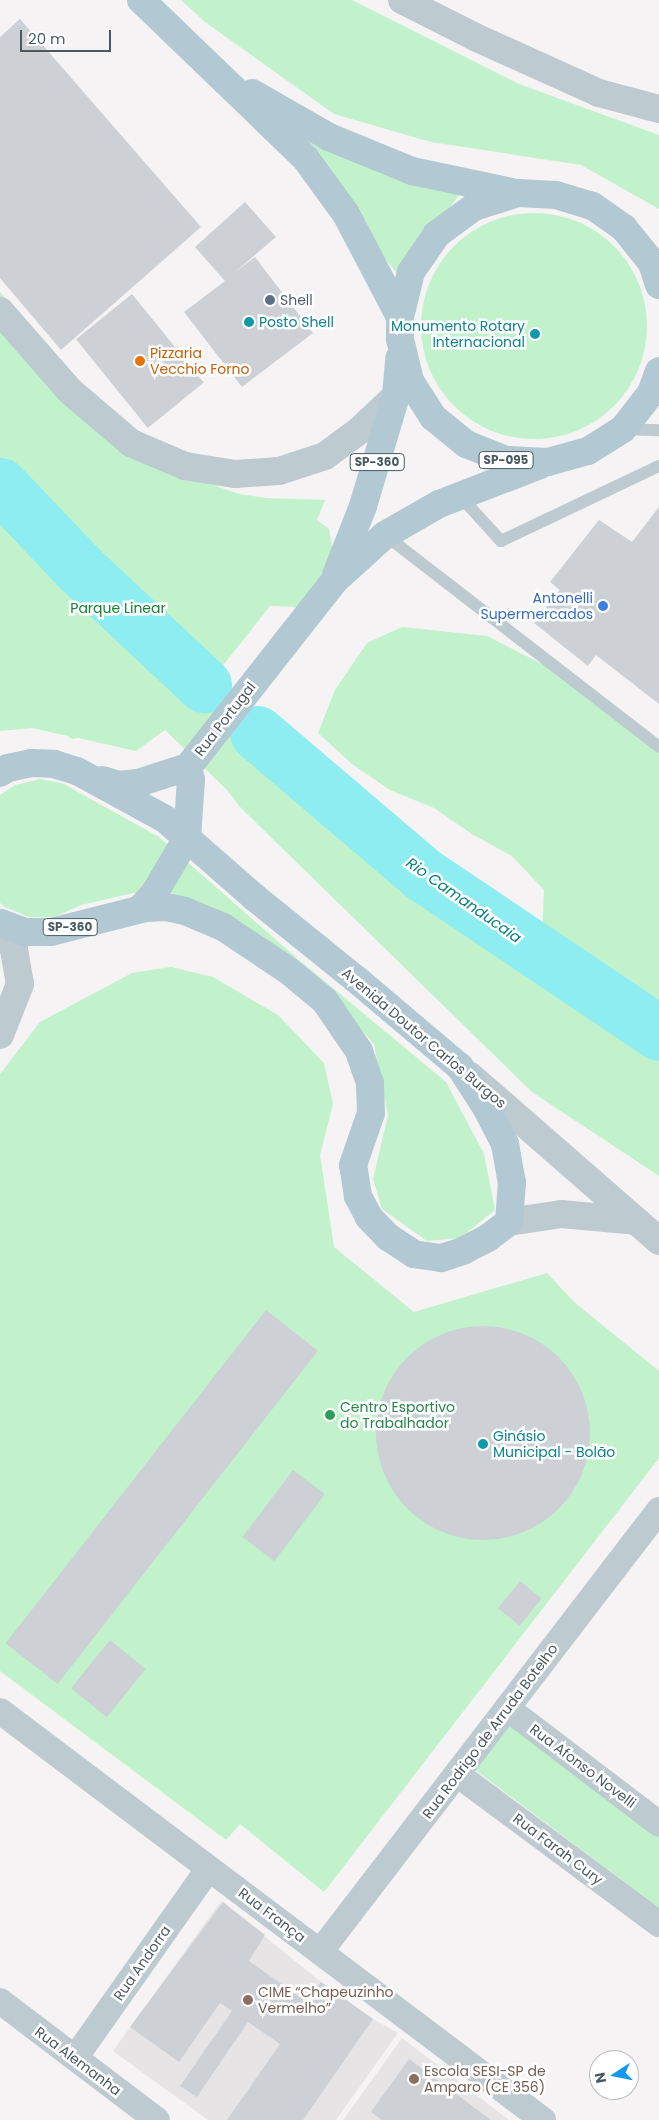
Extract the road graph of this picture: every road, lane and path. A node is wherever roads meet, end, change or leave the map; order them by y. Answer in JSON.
{"nodes":[{"id":1,"x":141,"y":0,"type":"edge"},
{"id":2,"x":402,"y":0,"type":"edge"},
{"id":3,"x":220,"y":75,"type":"junction"},
{"id":4,"x":659,"y":109,"type":"edge"},
{"id":5,"x":518,"y":194,"type":"junction"},
{"id":6,"x":624,"y":228,"type":"junction"},
{"id":7,"x":659,"y":238,"type":"edge"},
{"id":8,"x":659,"y":285,"type":"edge"},
{"id":9,"x":0,"y":311,"type":"edge"},
{"id":10,"x":400,"y":328,"type":"junction"},
{"id":11,"x":656,"y":385,"type":"edge"},
{"id":12,"x":396,"y":396,"type":"junction"},
{"id":13,"x":623,"y":429,"type":"junction"},
{"id":14,"x":659,"y":430,"type":"edge"},
{"id":15,"x":548,"y":462,"type":"junction"},
{"id":16,"x":659,"y":466,"type":"edge"},
{"id":17,"x":460,"y":496,"type":"junction"},
{"id":18,"x":385,"y":535,"type":"junction"},
{"id":19,"x":334,"y":580,"type":"junction"},
{"id":20,"x":659,"y":747,"type":"edge"},
{"id":21,"x":192,"y":762,"type":"junction"},
{"id":22,"x":77,"y":771,"type":"junction"},
{"id":23,"x":0,"y":773,"type":"edge"},
{"id":24,"x":187,"y":838,"type":"junction"},
{"id":25,"x":140,"y":909,"type":"junction"},
{"id":26,"x":0,"y":923,"type":"edge"},
{"id":27,"x":0,"y":1035,"type":"edge"},
{"id":28,"x":460,"y":1067,"type":"junction"},
{"id":29,"x":636,"y":1221,"type":"junction"},
{"id":30,"x":509,"y":1222,"type":"junction"},
{"id":31,"x":659,"y":1241,"type":"edge"},
{"id":32,"x":659,"y":1510,"type":"edge"},
{"id":33,"x":651,"y":1537,"type":"edge"},
{"id":34,"x":507,"y":1708,"type":"junction"},
{"id":35,"x":0,"y":1711,"type":"edge"},
{"id":36,"x":457,"y":1774,"type":"junction"},
{"id":37,"x":659,"y":1824,"type":"edge"},
{"id":38,"x":209,"y":1868,"type":"junction"},
{"id":39,"x":659,"y":1924,"type":"edge"},
{"id":40,"x":320,"y":1952,"type":"junction"},
{"id":41,"x":3,"y":2009,"type":"edge"},
{"id":42,"x":75,"y":2058,"type":"junction"},
{"id":43,"x":157,"y":2120,"type":"edge"},
{"id":44,"x":543,"y":2120,"type":"edge"}],
"edges":[{"from":1,"to":3,"type":"main road","number":"SP-095"},
{"from":2,"to":4,"type":"street"},
{"from":3,"to":5,"type":"main road","number":"SP-095"},
{"from":3,"to":10,"type":"main road","number":"SP-095"},
{"from":5,"to":6,"type":"main road","number":"SP-095"},
{"from":5,"to":10,"type":"main road","number":"SP-095"},
{"from":6,"to":7,"type":"main road","number":"SP-095"},
{"from":6,"to":8,"type":"main road","number":"SP-095"},
{"from":9,"to":12,"type":"street"},
{"from":10,"to":12,"type":"main road","name":"Rua Portugal","number":"SP-360"},
{"from":10,"to":15,"type":"main road","number":"SP-095"},
{"from":11,"to":13,"type":"main road","number":"SP-095"},
{"from":12,"to":19,"type":"main road","name":"Rua Portugal","number":"SP-360"},
{"from":13,"to":14,"type":"lane"},
{"from":13,"to":15,"type":"main road","number":"SP-095"},
{"from":15,"to":17,"type":"main road","name":"Rua Portugal","number":"SP-360"},
{"from":16,"to":17,"type":"lane"},
{"from":17,"to":18,"type":"main road","name":"Rua Portugal","number":"SP-360"},
{"from":18,"to":19,"type":"main road","name":"Rua Portugal","number":"SP-360"},
{"from":18,"to":20,"type":"lane"},
{"from":19,"to":21,"type":"main road","name":"Rua Portugal","number":"SP-360"},
{"from":21,"to":22,"type":"main road","name":"Rua Portugal"},
{"from":21,"to":24,"type":"main road"},
{"from":22,"to":23,"type":"main road"},
{"from":22,"to":24,"type":"main road","name":"Avenida Doutor Carlos Burgos"},
{"from":24,"to":25,"type":"main road"},
{"from":24,"to":28,"type":"main road","name":"Avenida Doutor Carlos Burgos"},
{"from":25,"to":26,"type":"main road","number":"SP-360"},
{"from":25,"to":30,"type":"main road"},
{"from":26,"to":27,"type":"street"},
{"from":28,"to":29,"type":"street","name":"Avenida Doutor Carlos Burgos"},
{"from":28,"to":30,"type":"main road"},
{"from":29,"to":30,"type":"street"},
{"from":29,"to":31,"type":"street","name":"Avenida Doutor Carlos Burgos"},
{"from":32,"to":33,"type":"street","name":"Rua Rodrigo de Arruda Botelho"},
{"from":33,"to":34,"type":"street","name":"Rua Rodrigo de Arruda Botelho"},
{"from":34,"to":36,"type":"street","name":"Rua Rodrigo de Arruda Botelho"},
{"from":34,"to":37,"type":"street","name":"Rua Afonso Novelli"},
{"from":35,"to":38,"type":"street","name":"Rua França"},
{"from":36,"to":39,"type":"street","name":"Rua Farah Cury"},
{"from":36,"to":40,"type":"street","name":"Rua Rodrigo de Arruda Botelho"},
{"from":38,"to":40,"type":"street","name":"Rua França"},
{"from":38,"to":42,"type":"street","name":"Rua Andorra"},
{"from":40,"to":44,"type":"street","name":"Rua França"},
{"from":41,"to":42,"type":"street","name":"Rua Alemanha"},
{"from":42,"to":43,"type":"street","name":"Rua Alemanha"}]}
